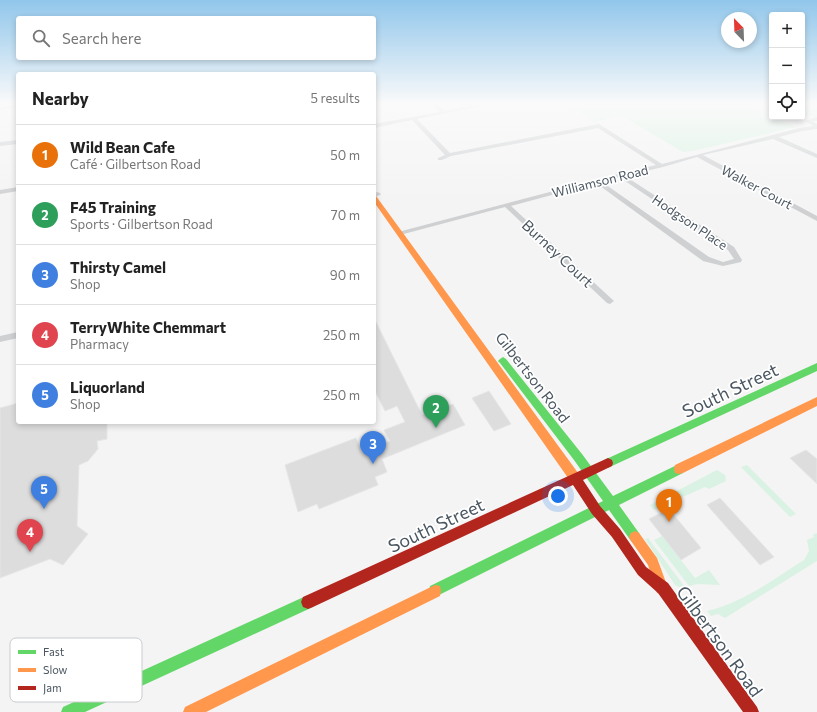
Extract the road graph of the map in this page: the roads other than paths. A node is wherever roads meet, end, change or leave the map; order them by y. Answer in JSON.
{"nodes":[{"id":1,"x":431,"y":136,"type":"edge"},
{"id":2,"x":542,"y":136,"type":"edge"},
{"id":3,"x":615,"y":136,"type":"edge"},
{"id":4,"x":774,"y":137,"type":"joint"},
{"id":5,"x":16,"y":142,"type":"edge"},
{"id":6,"x":0,"y":144,"type":"edge"},
{"id":7,"x":449,"y":155,"type":"junction"},
{"id":8,"x":698,"y":155,"type":"junction"},
{"id":9,"x":817,"y":156,"type":"edge"},
{"id":10,"x":440,"y":159,"type":"dead end"},
{"id":11,"x":662,"y":166,"type":"junction"},
{"id":12,"x":620,"y":175,"type":"junction"},
{"id":13,"x":598,"y":182,"type":"junction"},
{"id":14,"x":16,"y":189,"type":"edge"},
{"id":15,"x":0,"y":192,"type":"edge"},
{"id":16,"x":376,"y":194,"type":"edge"},
{"id":17,"x":506,"y":206,"type":"junction"},
{"id":18,"x":817,"y":219,"type":"edge"},
{"id":19,"x":403,"y":233,"type":"junction"},
{"id":20,"x":610,"y":301,"type":"dead end"},
{"id":21,"x":16,"y":335,"type":"edge"},
{"id":22,"x":0,"y":339,"type":"edge"},
{"id":23,"x":817,"y":367,"type":"edge"},
{"id":24,"x":817,"y":401,"type":"edge"},
{"id":25,"x":589,"y":473,"type":"junction"},
{"id":26,"x":574,"y":479,"type":"junction"},
{"id":27,"x":611,"y":503,"type":"junction"},
{"id":28,"x":596,"y":510,"type":"junction"},
{"id":29,"x":663,"y":588,"type":"junction"},
{"id":30,"x":142,"y":678,"type":"edge"},
{"id":31,"x":90,"y":702,"type":"edge"},
{"id":32,"x":68,"y":712,"type":"edge"},
{"id":33,"x":190,"y":712,"type":"edge"},
{"id":34,"x":752,"y":712,"type":"edge"}],
"edges":[{"from":1,"to":7,"type":"street"},
{"from":2,"to":7,"type":"street"},
{"from":3,"to":11,"type":"street"},
{"from":4,"to":8,"type":"street","name":"Williamson Road"},
{"from":4,"to":9,"type":"street"},
{"from":5,"to":6,"type":"street"},
{"from":7,"to":10,"type":"street"},
{"from":8,"to":11,"type":"street","name":"Williamson Road"},
{"from":8,"to":18,"type":"street","name":"Walker Court"},
{"from":11,"to":12,"type":"street","name":"Williamson Road"},
{"from":12,"to":13,"type":"street","name":"Williamson Road"},
{"from":12,"to":13,"type":"street","name":"Hodgson Place"},
{"from":13,"to":17,"type":"street","name":"Williamson Road"},
{"from":14,"to":15,"type":"street"},
{"from":16,"to":19,"type":"main road","name":"Gilbertson Road"},
{"from":17,"to":19,"type":"street","name":"Williamson Road"},
{"from":17,"to":20,"type":"street","name":"Burney Court"},
{"from":19,"to":25,"type":"main road","name":"Gilbertson Road"},
{"from":19,"to":26,"type":"main road","name":"Gilbertson Road"},
{"from":21,"to":22,"type":"street"},
{"from":23,"to":25,"type":"main road","name":"South Street"},
{"from":24,"to":27,"type":"main road"},
{"from":25,"to":26,"type":"main road","name":"South Street"},
{"from":25,"to":27,"type":"main road","name":"Gilbertson Road"},
{"from":26,"to":28,"type":"main road","name":"Gilbertson Road"},
{"from":26,"to":30,"type":"main road","name":"South Street"},
{"from":27,"to":28,"type":"main road"},
{"from":27,"to":29,"type":"main road","name":"Gilbertson Road"},
{"from":28,"to":29,"type":"main road","name":"Gilbertson Road"},
{"from":28,"to":33,"type":"main road"},
{"from":29,"to":34,"type":"main road","name":"Gilbertson Road"},
{"from":31,"to":32,"type":"main road","name":"South Street"}]}
